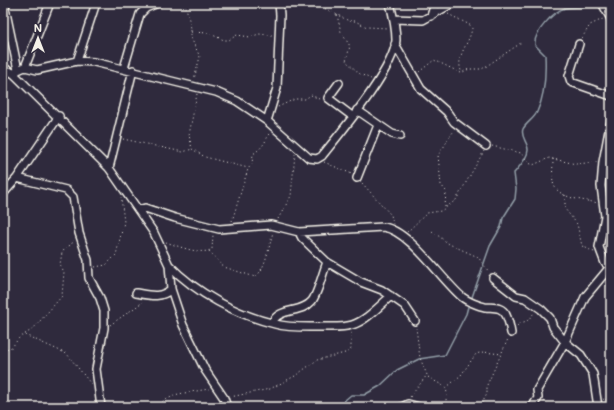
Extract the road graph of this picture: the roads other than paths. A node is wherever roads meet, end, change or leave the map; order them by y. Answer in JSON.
{"nodes":[{"id":1,"x":4,"y":3,"type":"edge"},
{"id":2,"x":50,"y":3,"type":"edge"},
{"id":3,"x":96,"y":3,"type":"edge"},
{"id":4,"x":158,"y":3,"type":"edge"},
{"id":5,"x":279,"y":3,"type":"edge"},
{"id":6,"x":390,"y":3,"type":"edge"},
{"id":7,"x":435,"y":3,"type":"edge"},
{"id":8,"x":454,"y":3,"type":"edge"},
{"id":9,"x":602,"y":3,"type":"edge"},
{"id":10,"x":431,"y":16,"type":"junction"},
{"id":11,"x":610,"y":18,"type":"edge"},
{"id":12,"x":394,"y":19,"type":"junction"},
{"id":13,"x":395,"y":44,"type":"junction"},
{"id":14,"x":579,"y":44,"type":"road end"},
{"id":15,"x":76,"y":61,"type":"junction"},
{"id":16,"x":3,"y":66,"type":"edge"},
{"id":17,"x":25,"y":67,"type":"junction"},
{"id":18,"x":124,"y":68,"type":"junction"},
{"id":19,"x":134,"y":70,"type":"junction"},
{"id":20,"x":16,"y":72,"type":"junction"},
{"id":21,"x":339,"y":83,"type":"dead end"},
{"id":22,"x":611,"y":96,"type":"edge"},
{"id":23,"x":357,"y":110,"type":"junction"},
{"id":24,"x":59,"y":116,"type":"junction"},
{"id":25,"x":352,"y":116,"type":"junction"},
{"id":26,"x":611,"y":120,"type":"edge"},
{"id":27,"x":269,"y":123,"type":"junction"},
{"id":28,"x":378,"y":125,"type":"junction"},
{"id":29,"x":400,"y":136,"type":"dead end"},
{"id":30,"x":486,"y":146,"type":"road end"},
{"id":31,"x":109,"y":168,"type":"junction"},
{"id":32,"x":17,"y":178,"type":"junction"},
{"id":33,"x":357,"y":178,"type":"road end"},
{"id":34,"x":3,"y":194,"type":"edge"},
{"id":35,"x":607,"y":209,"type":"edge"},
{"id":36,"x":138,"y":210,"type":"junction"},
{"id":37,"x":299,"y":232,"type":"junction"},
{"id":38,"x":327,"y":262,"type":"junction"},
{"id":39,"x":169,"y":265,"type":"junction"},
{"id":40,"x":611,"y":267,"type":"edge"},
{"id":41,"x":493,"y":278,"type":"road end"},
{"id":42,"x":171,"y":289,"type":"junction"},
{"id":43,"x":136,"y":293,"type":"dead end"},
{"id":44,"x":391,"y":296,"type":"junction"},
{"id":45,"x":415,"y":321,"type":"road end"},
{"id":46,"x":272,"y":323,"type":"junction"},
{"id":47,"x":511,"y":333,"type":"road end"},
{"id":48,"x":565,"y":342,"type":"junction"},
{"id":49,"x":403,"y":406,"type":"edge"},
{"id":50,"x":101,"y":407,"type":"edge"},
{"id":51,"x":227,"y":407,"type":"edge"},
{"id":52,"x":419,"y":407,"type":"edge"},
{"id":53,"x":532,"y":407,"type":"edge"},
{"id":54,"x":598,"y":407,"type":"edge"}],
"edges":[{"from":1,"to":20,"type":"street"},
{"from":2,"to":17,"type":"street"},
{"from":3,"to":15,"type":"street"},
{"from":4,"to":18,"type":"street"},
{"from":5,"to":27,"type":"street"},
{"from":6,"to":12,"type":"street"},
{"from":7,"to":10,"type":"street"},
{"from":8,"to":10,"type":"street"},
{"from":9,"to":11,"type":"street"},
{"from":10,"to":12,"type":"street"},
{"from":12,"to":13,"type":"street"},
{"from":13,"to":23,"type":"street"},
{"from":13,"to":30,"type":"street"},
{"from":14,"to":22,"type":"street"},
{"from":15,"to":17,"type":"street"},
{"from":15,"to":18,"type":"street"},
{"from":16,"to":20,"type":"street"},
{"from":17,"to":20,"type":"street"},
{"from":18,"to":19,"type":"street"},
{"from":19,"to":27,"type":"street"},
{"from":19,"to":31,"type":"street"},
{"from":20,"to":24,"type":"street"},
{"from":21,"to":25,"type":"street"},
{"from":23,"to":25,"type":"street"},
{"from":23,"to":28,"type":"street"},
{"from":24,"to":31,"type":"street"},
{"from":24,"to":32,"type":"street"},
{"from":25,"to":27,"type":"street"},
{"from":26,"to":35,"type":"street"},
{"from":28,"to":29,"type":"street"},
{"from":28,"to":33,"type":"street"},
{"from":31,"to":36,"type":"street"},
{"from":32,"to":34,"type":"street"},
{"from":32,"to":50,"type":"street"},
{"from":35,"to":40,"type":"street"},
{"from":36,"to":37,"type":"street"},
{"from":36,"to":39,"type":"street"},
{"from":37,"to":38,"type":"street"},
{"from":37,"to":47,"type":"street"},
{"from":38,"to":44,"type":"street"},
{"from":38,"to":46,"type":"street"},
{"from":39,"to":42,"type":"street"},
{"from":39,"to":46,"type":"street"},
{"from":40,"to":48,"type":"street"},
{"from":41,"to":48,"type":"street"},
{"from":42,"to":43,"type":"street"},
{"from":42,"to":51,"type":"street"},
{"from":44,"to":45,"type":"street"},
{"from":44,"to":46,"type":"street"},
{"from":48,"to":53,"type":"street"},
{"from":48,"to":54,"type":"street"},
{"from":49,"to":52,"type":"street"}]}
